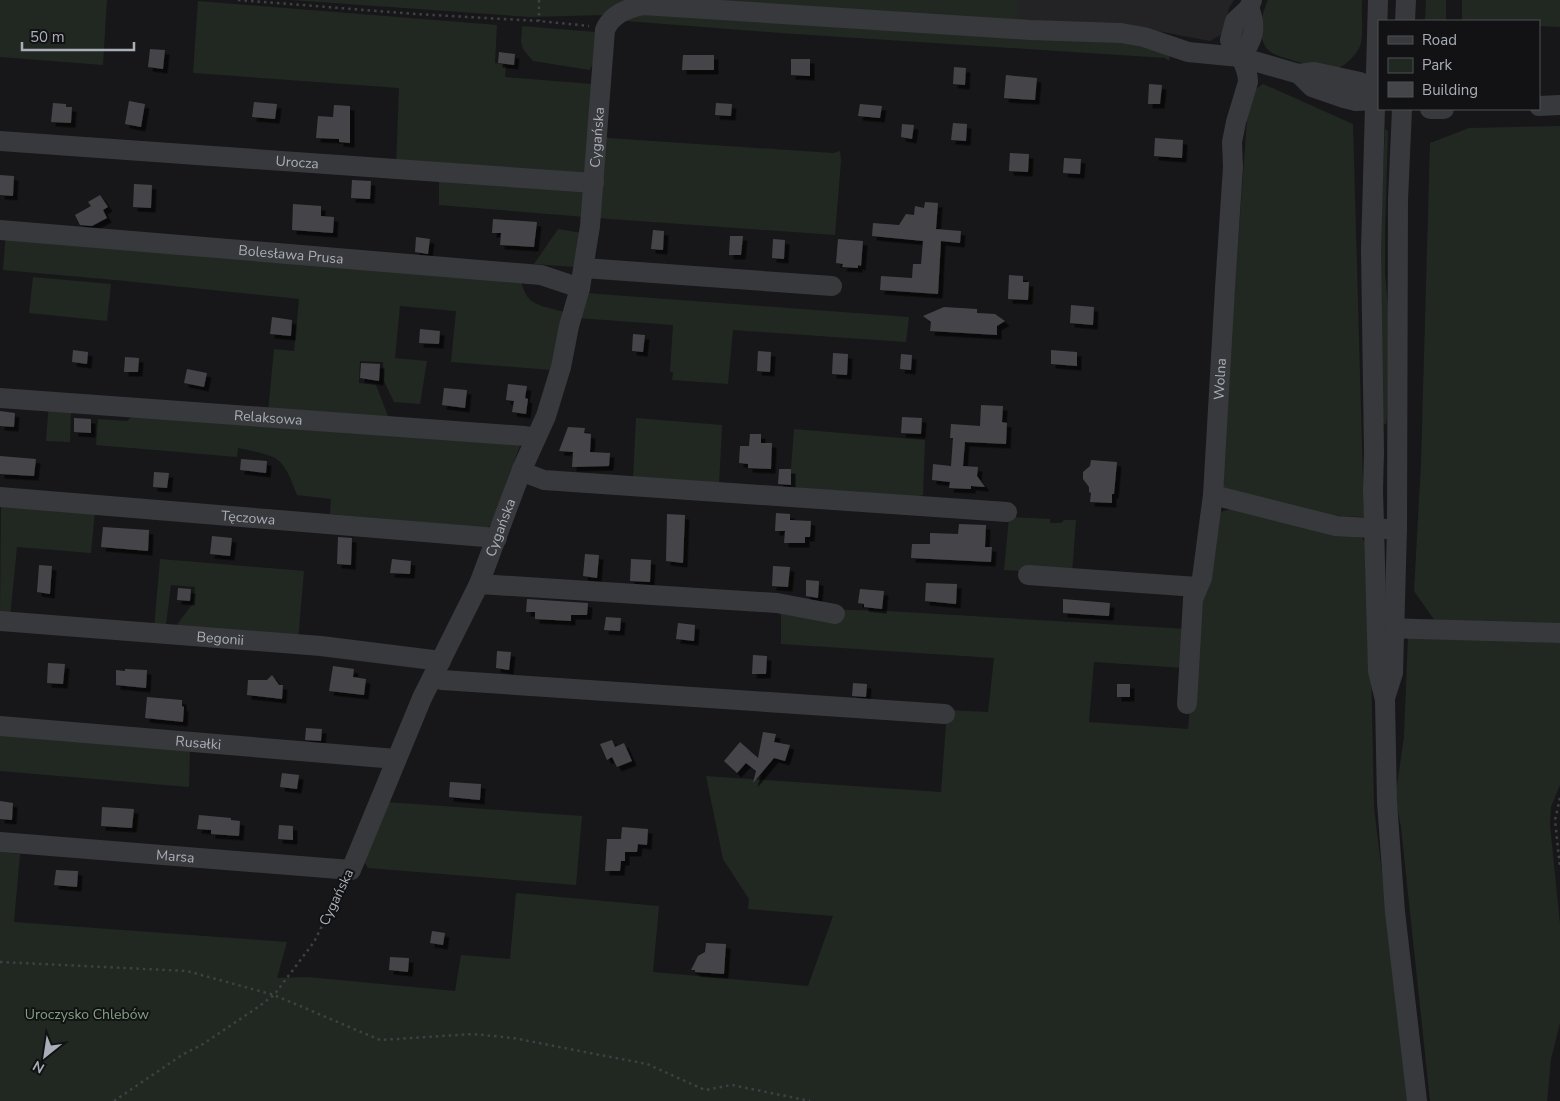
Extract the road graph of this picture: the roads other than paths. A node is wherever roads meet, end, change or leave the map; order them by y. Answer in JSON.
{"nodes":[{"id":1,"x":1378,"y":0,"type":"edge"},
{"id":2,"x":1406,"y":0,"type":"edge"},
{"id":3,"x":1251,"y":4,"type":"edge"},
{"id":4,"x":1406,"y":20,"type":"edge"},
{"id":5,"x":1240,"y":57,"type":"junction"},
{"id":6,"x":1377,"y":100,"type":"edge"},
{"id":7,"x":1560,"y":105,"type":"edge"},
{"id":8,"x":1540,"y":106,"type":"edge"},
{"id":9,"x":1402,"y":110,"type":"edge"},
{"id":10,"x":0,"y":141,"type":"edge"},
{"id":11,"x":594,"y":183,"type":"junction"},
{"id":12,"x":0,"y":230,"type":"edge"},
{"id":13,"x":584,"y":268,"type":"junction"},
{"id":14,"x":832,"y":286,"type":"dead end"},
{"id":15,"x":580,"y":288,"type":"junction"},
{"id":16,"x":0,"y":398,"type":"edge"},
{"id":17,"x":536,"y":438,"type":"junction"},
{"id":18,"x":522,"y":469,"type":"junction"},
{"id":19,"x":1213,"y":495,"type":"junction"},
{"id":20,"x":0,"y":497,"type":"edge"},
{"id":21,"x":1007,"y":512,"type":"dead end"},
{"id":22,"x":1375,"y":529,"type":"junction"},
{"id":23,"x":1397,"y":530,"type":"junction"},
{"id":24,"x":497,"y":538,"type":"junction"},
{"id":25,"x":1028,"y":575,"type":"dead end"},
{"id":26,"x":479,"y":584,"type":"junction"},
{"id":27,"x":1197,"y":587,"type":"junction"},
{"id":28,"x":835,"y":614,"type":"dead end"},
{"id":29,"x":0,"y":621,"type":"edge"},
{"id":30,"x":1386,"y":628,"type":"junction"},
{"id":31,"x":1560,"y":634,"type":"edge"},
{"id":32,"x":437,"y":669,"type":"junction"},
{"id":33,"x":1187,"y":704,"type":"dead end"},
{"id":34,"x":945,"y":714,"type":"dead end"},
{"id":35,"x":0,"y":726,"type":"edge"},
{"id":36,"x":396,"y":759,"type":"junction"},
{"id":37,"x":0,"y":842,"type":"edge"},
{"id":38,"x":350,"y":870,"type":"joint"},
{"id":39,"x":1417,"y":1101,"type":"edge"}],
"edges":[{"from":1,"to":6,"type":"street"},
{"from":2,"to":4,"type":"street"},
{"from":3,"to":5,"type":"street","name":"Wolna"},
{"from":5,"to":6,"type":"street"},
{"from":5,"to":11,"type":"street","name":"Cygańska"},
{"from":5,"to":19,"type":"street","name":"Wolna"},
{"from":6,"to":22,"type":"street"},
{"from":7,"to":8,"type":"street"},
{"from":9,"to":23,"type":"street"},
{"from":10,"to":11,"type":"street","name":"Urocza"},
{"from":11,"to":13,"type":"street","name":"Cygańska"},
{"from":12,"to":15,"type":"street","name":"Bolesława Prusa"},
{"from":13,"to":14,"type":"street"},
{"from":13,"to":15,"type":"street","name":"Cygańska"},
{"from":15,"to":17,"type":"street","name":"Cygańska"},
{"from":16,"to":17,"type":"street","name":"Relaksowa"},
{"from":17,"to":18,"type":"street","name":"Cygańska"},
{"from":18,"to":21,"type":"street"},
{"from":18,"to":24,"type":"street","name":"Cygańska"},
{"from":19,"to":22,"type":"street"},
{"from":19,"to":27,"type":"street","name":"Wolna"},
{"from":20,"to":24,"type":"street","name":"Tęczowa"},
{"from":22,"to":23,"type":"street"},
{"from":22,"to":30,"type":"street"},
{"from":23,"to":30,"type":"street"},
{"from":24,"to":26,"type":"street","name":"Cygańska"},
{"from":25,"to":27,"type":"street"},
{"from":26,"to":28,"type":"street"},
{"from":26,"to":32,"type":"street","name":"Cygańska"},
{"from":27,"to":33,"type":"street","name":"Wolna"},
{"from":29,"to":32,"type":"street","name":"Begonii"},
{"from":30,"to":31,"type":"street"},
{"from":30,"to":39,"type":"street"},
{"from":32,"to":34,"type":"street","name":"Begonii"},
{"from":32,"to":36,"type":"street","name":"Cygańska"},
{"from":35,"to":36,"type":"street","name":"Rusałki"},
{"from":36,"to":38,"type":"street","name":"Cygańska"},
{"from":37,"to":38,"type":"street","name":"Marsa"}]}
